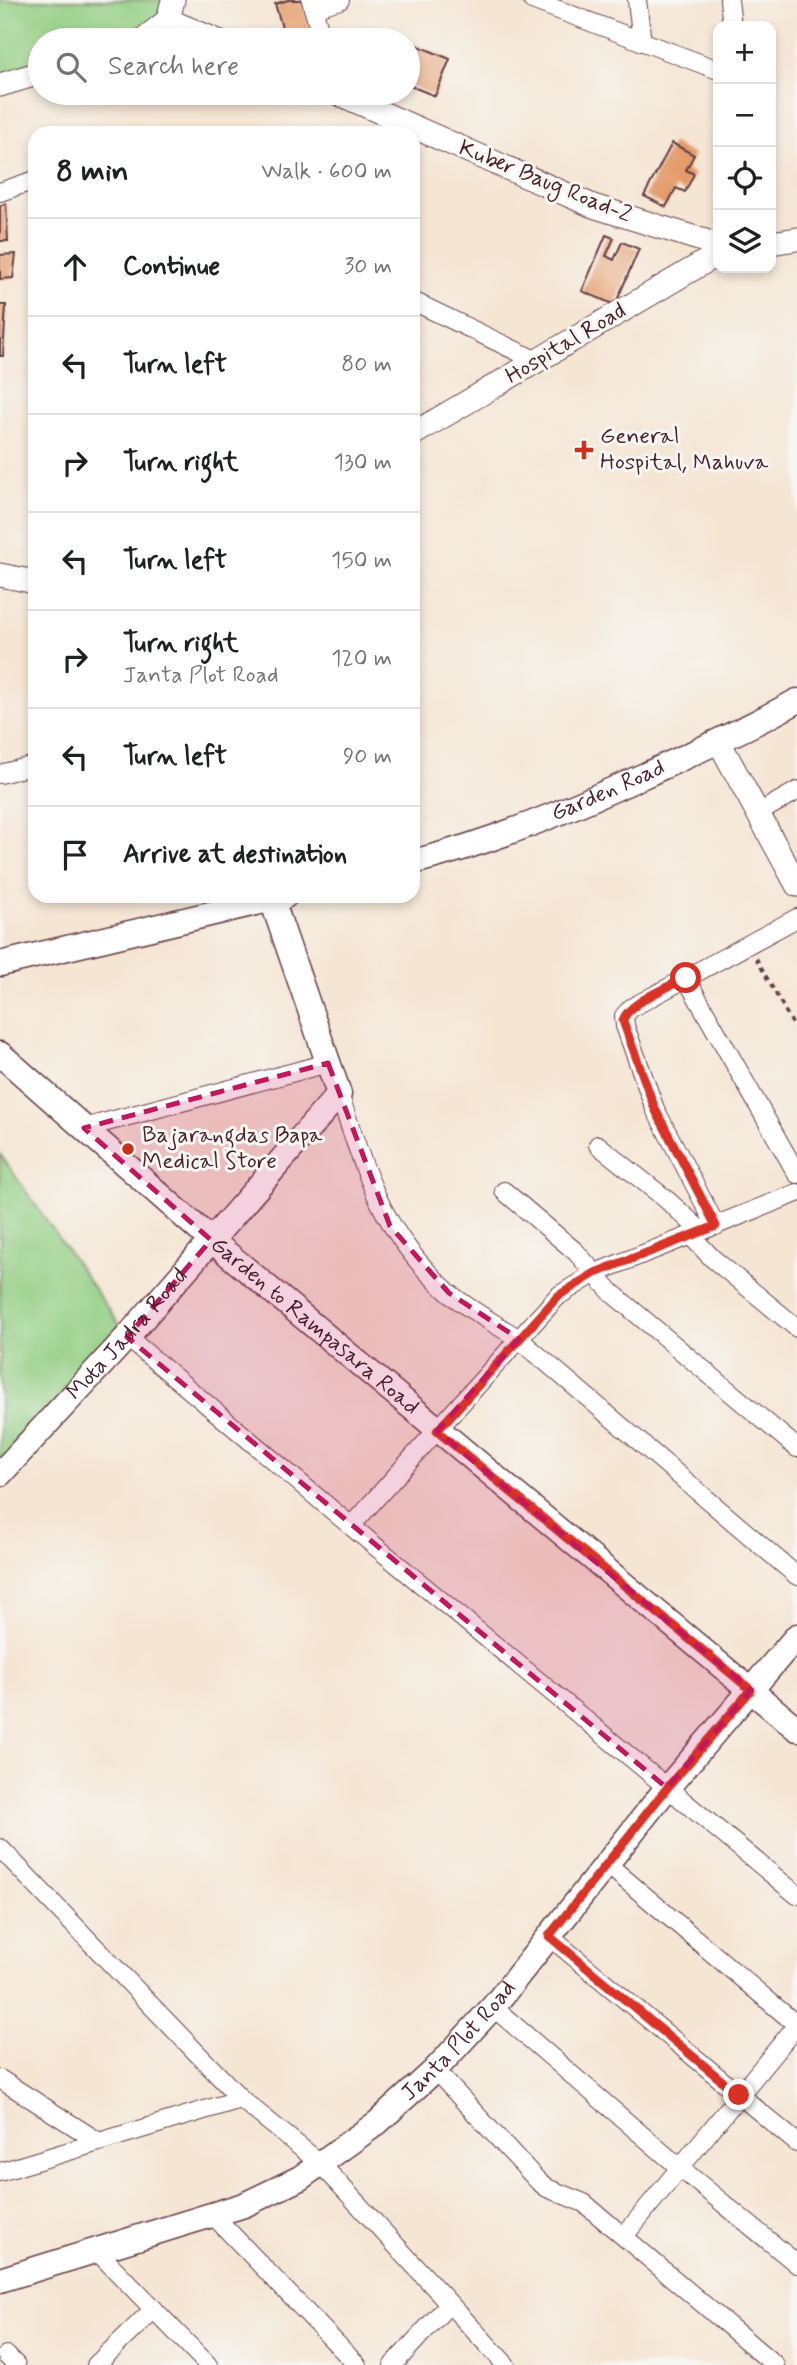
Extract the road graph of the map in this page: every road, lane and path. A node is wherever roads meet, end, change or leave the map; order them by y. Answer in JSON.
{"nodes":[{"id":1,"x":340,"y":0,"type":"edge"},
{"id":2,"x":532,"y":0,"type":"edge"},
{"id":3,"x":637,"y":0,"type":"edge"},
{"id":4,"x":729,"y":0,"type":"edge"},
{"id":5,"x":312,"y":4,"type":"edge"},
{"id":6,"x":171,"y":10,"type":"edge"},
{"id":7,"x":731,"y":21,"type":"edge"},
{"id":8,"x":154,"y":28,"type":"edge"},
{"id":9,"x":198,"y":28,"type":"edge"},
{"id":10,"x":319,"y":28,"type":"edge"},
{"id":11,"x":642,"y":42,"type":"junction"},
{"id":12,"x":713,"y":68,"type":"edge"},
{"id":13,"x":28,"y":77,"type":"edge"},
{"id":14,"x":0,"y":85,"type":"edge"},
{"id":15,"x":364,"y":105,"type":"edge"},
{"id":16,"x":412,"y":126,"type":"edge"},
{"id":17,"x":420,"y":130,"type":"edge"},
{"id":18,"x":28,"y":182,"type":"edge"},
{"id":19,"x":0,"y":192,"type":"edge"},
{"id":20,"x":797,"y":239,"type":"edge"},
{"id":21,"x":776,"y":242,"type":"edge"},
{"id":22,"x":713,"y":243,"type":"edge"},
{"id":23,"x":713,"y":257,"type":"edge"},
{"id":24,"x":420,"y":304,"type":"edge"},
{"id":25,"x":537,"y":361,"type":"junction"},
{"id":26,"x":420,"y":430,"type":"edge"},
{"id":27,"x":0,"y":575,"type":"edge"},
{"id":28,"x":28,"y":581,"type":"edge"},
{"id":29,"x":797,"y":701,"type":"edge"},
{"id":30,"x":719,"y":742,"type":"junction"},
{"id":31,"x":28,"y":767,"type":"edge"},
{"id":32,"x":0,"y":774,"type":"edge"},
{"id":33,"x":797,"y":791,"type":"edge"},
{"id":34,"x":758,"y":813,"type":"junction"},
{"id":35,"x":420,"y":860,"type":"edge"},
{"id":36,"x":797,"y":886,"type":"edge"},
{"id":37,"x":258,"y":903,"type":"edge"},
{"id":38,"x":280,"y":903,"type":"edge"},
{"id":39,"x":797,"y":918,"type":"edge"},
{"id":40,"x":748,"y":944,"type":"junction"},
{"id":41,"x":0,"y":964,"type":"edge"},
{"id":42,"x":686,"y":978,"type":"junction"},
{"id":43,"x":797,"y":1032,"type":"edge"},
{"id":44,"x":0,"y":1054,"type":"edge"},
{"id":45,"x":328,"y":1063,"type":"junction"},
{"id":46,"x":339,"y":1094,"type":"junction"},
{"id":47,"x":84,"y":1128,"type":"junction"},
{"id":48,"x":598,"y":1145,"type":"dead end"},
{"id":49,"x":797,"y":1174,"type":"edge"},
{"id":50,"x":504,"y":1191,"type":"dead end"},
{"id":51,"x":793,"y":1200,"type":"edge"},
{"id":52,"x":703,"y":1231,"type":"junction"},
{"id":53,"x":211,"y":1241,"type":"junction"},
{"id":54,"x":595,"y":1273,"type":"junction"},
{"id":55,"x":797,"y":1328,"type":"edge"},
{"id":56,"x":127,"y":1337,"type":"junction"},
{"id":57,"x":519,"y":1339,"type":"junction"},
{"id":58,"x":437,"y":1431,"type":"junction"},
{"id":59,"x":797,"y":1448,"type":"edge"},
{"id":60,"x":0,"y":1474,"type":"edge"},
{"id":61,"x":351,"y":1526,"type":"junction"},
{"id":62,"x":797,"y":1576,"type":"edge"},
{"id":63,"x":797,"y":1636,"type":"edge"},
{"id":64,"x":751,"y":1690,"type":"junction"},
{"id":65,"x":797,"y":1729,"type":"edge"},
{"id":66,"x":667,"y":1788,"type":"junction"},
{"id":67,"x":0,"y":1848,"type":"edge"},
{"id":68,"x":607,"y":1864,"type":"junction"},
{"id":69,"x":797,"y":1895,"type":"edge"},
{"id":70,"x":549,"y":1936,"type":"junction"},
{"id":71,"x":493,"y":2007,"type":"junction"},
{"id":72,"x":797,"y":2025,"type":"edge"},
{"id":73,"x":435,"y":2070,"type":"junction"},
{"id":74,"x":0,"y":2079,"type":"edge"},
{"id":75,"x":739,"y":2095,"type":"junction"},
{"id":76,"x":241,"y":2099,"type":"junction"},
{"id":77,"x":99,"y":2142,"type":"junction"},
{"id":78,"x":797,"y":2143,"type":"edge"},
{"id":79,"x":321,"y":2164,"type":"junction"},
{"id":80,"x":679,"y":2167,"type":"junction"},
{"id":81,"x":0,"y":2172,"type":"edge"},
{"id":82,"x":213,"y":2215,"type":"junction"},
{"id":83,"x":624,"y":2236,"type":"junction"},
{"id":84,"x":96,"y":2250,"type":"junction"},
{"id":85,"x":797,"y":2264,"type":"edge"},
{"id":86,"x":0,"y":2280,"type":"edge"},
{"id":87,"x":449,"y":2304,"type":"junction"},
{"id":88,"x":153,"y":2309,"type":"junction"},
{"id":89,"x":96,"y":2365,"type":"edge"},
{"id":90,"x":208,"y":2365,"type":"edge"},
{"id":91,"x":357,"y":2365,"type":"edge"},
{"id":92,"x":393,"y":2365,"type":"edge"},
{"id":93,"x":506,"y":2365,"type":"edge"},
{"id":94,"x":775,"y":2365,"type":"edge"}],
"edges":[{"from":1,"to":5,"type":"street"},
{"from":2,"to":11,"type":"street"},
{"from":3,"to":11,"type":"street"},
{"from":4,"to":7,"type":"street"},
{"from":5,"to":10,"type":"street"},
{"from":6,"to":8,"type":"street"},
{"from":6,"to":9,"type":"street"},
{"from":11,"to":12,"type":"street"},
{"from":13,"to":14,"type":"street"},
{"from":15,"to":16,"type":"street","name":"Kuber Baug Road-2"},
{"from":17,"to":22,"type":"street","name":"Kuber Baug Road-2"},
{"from":18,"to":19,"type":"street"},
{"from":20,"to":21,"type":"street"},
{"from":23,"to":25,"type":"street","name":"Hospital Road"},
{"from":24,"to":25,"type":"street"},
{"from":25,"to":26,"type":"street","name":"Hospital Road"},
{"from":27,"to":28,"type":"street"},
{"from":29,"to":30,"type":"main road","name":"Garden Road"},
{"from":30,"to":34,"type":"street"},
{"from":30,"to":35,"type":"main road","name":"Garden Road"},
{"from":31,"to":32,"type":"street"},
{"from":33,"to":34,"type":"street"},
{"from":34,"to":36,"type":"street"},
{"from":37,"to":41,"type":"main road"},
{"from":38,"to":45,"type":"main road"},
{"from":39,"to":40,"type":"street"},
{"from":40,"to":42,"type":"street"},
{"from":40,"to":43,"type":"path"},
{"from":42,"to":49,"type":"street"},
{"from":42,"to":52,"type":"street"},
{"from":44,"to":47,"type":"main road","name":"Garden to Rampasara Road"},
{"from":45,"to":46,"type":"main road"},
{"from":45,"to":47,"type":"street"},
{"from":46,"to":53,"type":"main road","name":"Mota Jadra Road"},
{"from":46,"to":57,"type":"street"},
{"from":47,"to":53,"type":"main road","name":"Garden to Rampasara Road"},
{"from":48,"to":52,"type":"street"},
{"from":50,"to":54,"type":"street"},
{"from":51,"to":52,"type":"street"},
{"from":52,"to":54,"type":"street"},
{"from":52,"to":55,"type":"street"},
{"from":53,"to":56,"type":"main road","name":"Mota Jadra Road"},
{"from":53,"to":58,"type":"main road","name":"Garden to Rampasara Road"},
{"from":54,"to":57,"type":"street"},
{"from":54,"to":59,"type":"street"},
{"from":56,"to":60,"type":"main road","name":"Mota Jadra Road"},
{"from":56,"to":61,"type":"street"},
{"from":57,"to":58,"type":"street"},
{"from":57,"to":62,"type":"street"},
{"from":58,"to":61,"type":"street"},
{"from":58,"to":64,"type":"main road","name":"Garden to Rampasara Road"},
{"from":61,"to":66,"type":"street"},
{"from":63,"to":64,"type":"main road","name":"Janta Plot Road"},
{"from":64,"to":65,"type":"main road","name":"Garden to Rampasara Road"},
{"from":64,"to":66,"type":"main road","name":"Janta Plot Road"},
{"from":66,"to":68,"type":"main road","name":"Janta Plot Road"},
{"from":66,"to":69,"type":"street"},
{"from":67,"to":76,"type":"street"},
{"from":68,"to":70,"type":"main road","name":"Janta Plot Road"},
{"from":68,"to":72,"type":"street"},
{"from":70,"to":71,"type":"main road","name":"Janta Plot Road"},
{"from":70,"to":75,"type":"street"},
{"from":71,"to":73,"type":"main road","name":"Janta Plot Road"},
{"from":71,"to":80,"type":"street"},
{"from":72,"to":75,"type":"street"},
{"from":73,"to":79,"type":"main road","name":"Janta Plot Road"},
{"from":73,"to":83,"type":"street"},
{"from":74,"to":77,"type":"street"},
{"from":75,"to":78,"type":"street"},
{"from":75,"to":80,"type":"street"},
{"from":76,"to":77,"type":"street"},
{"from":76,"to":79,"type":"street"},
{"from":77,"to":81,"type":"street"},
{"from":79,"to":82,"type":"main road","name":"Janta Plot Road"},
{"from":79,"to":87,"type":"street"},
{"from":80,"to":83,"type":"street"},
{"from":80,"to":85,"type":"street"},
{"from":82,"to":84,"type":"main road","name":"Janta Plot Road"},
{"from":82,"to":91,"type":"street"},
{"from":83,"to":94,"type":"street"},
{"from":84,"to":86,"type":"main road","name":"Janta Plot Road"},
{"from":84,"to":88,"type":"street"},
{"from":87,"to":92,"type":"street"},
{"from":87,"to":93,"type":"street"},
{"from":88,"to":89,"type":"street"},
{"from":88,"to":90,"type":"street"}]}
